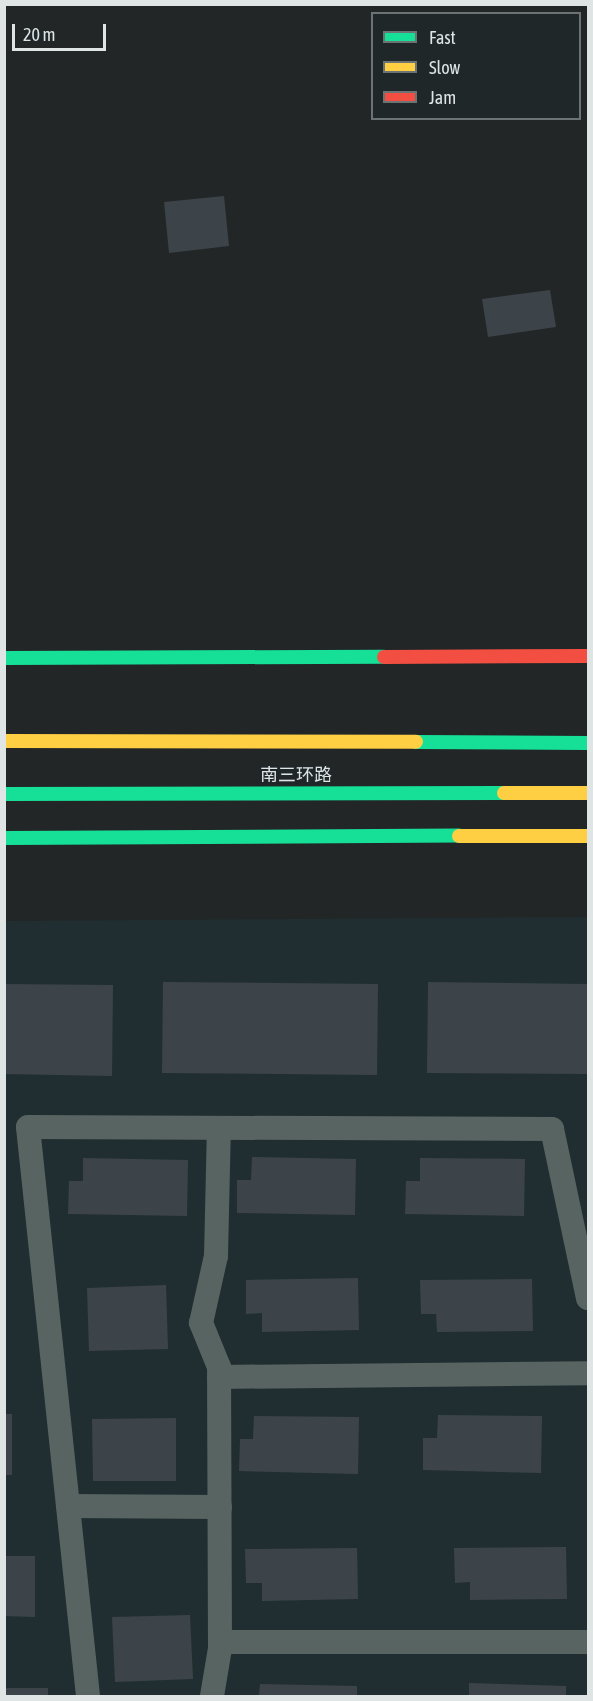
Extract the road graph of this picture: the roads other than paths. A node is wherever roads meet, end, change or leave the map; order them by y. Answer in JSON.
{"nodes":[{"id":1,"x":588,"y":656,"type":"edge"},
{"id":2,"x":4,"y":658,"type":"edge"},
{"id":3,"x":4,"y":741,"type":"edge"},
{"id":4,"x":588,"y":743,"type":"edge"},
{"id":5,"x":588,"y":793,"type":"edge"},
{"id":6,"x":4,"y":794,"type":"edge"},
{"id":7,"x":588,"y":836,"type":"edge"},
{"id":8,"x":4,"y":838,"type":"edge"},
{"id":9,"x":219,"y":1128,"type":"junction"},
{"id":10,"x":588,"y":1298,"type":"edge"},
{"id":11,"x":588,"y":1373,"type":"edge"},
{"id":12,"x":219,"y":1377,"type":"junction"},
{"id":13,"x":68,"y":1506,"type":"junction"},
{"id":14,"x":220,"y":1507,"type":"junction"},
{"id":15,"x":220,"y":1642,"type":"junction"},
{"id":16,"x":588,"y":1642,"type":"edge"},
{"id":17,"x":88,"y":1696,"type":"edge"},
{"id":18,"x":212,"y":1696,"type":"edge"}],
"edges":[{"from":1,"to":2,"type":"street"},
{"from":3,"to":4,"type":"street","name":"南三环路"},
{"from":5,"to":6,"type":"street","name":"南三环路"},
{"from":7,"to":8,"type":"street"},
{"from":9,"to":10,"type":"street"},
{"from":9,"to":12,"type":"street"},
{"from":9,"to":13,"type":"street"},
{"from":11,"to":12,"type":"street"},
{"from":12,"to":14,"type":"street"},
{"from":13,"to":14,"type":"street"},
{"from":13,"to":17,"type":"street"},
{"from":14,"to":15,"type":"street"},
{"from":15,"to":16,"type":"street"},
{"from":15,"to":18,"type":"street"}]}
